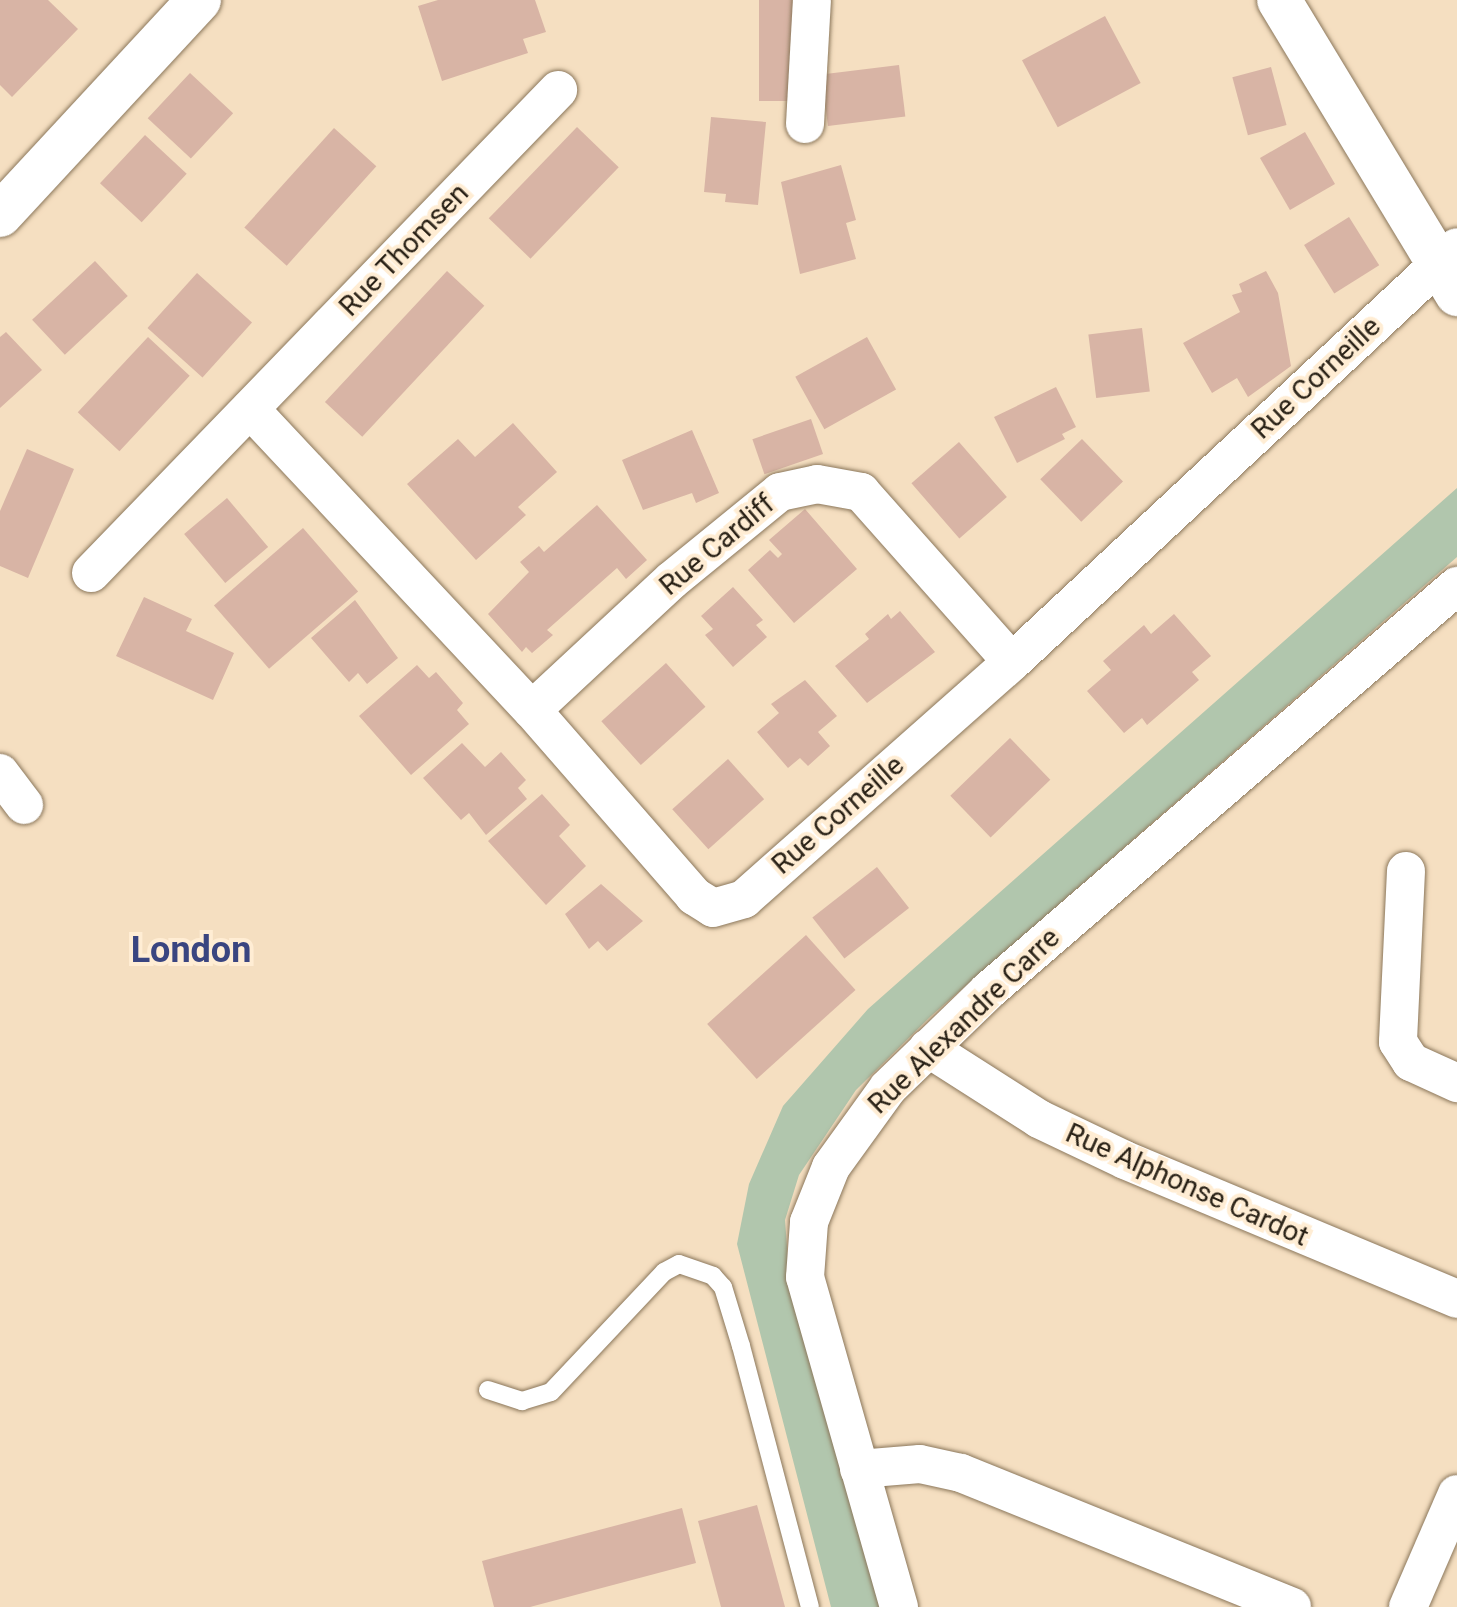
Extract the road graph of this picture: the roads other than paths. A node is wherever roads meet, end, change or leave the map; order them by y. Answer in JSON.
{"nodes":[{"id":1,"x":199,"y":0,"type":"edge"},
{"id":2,"x":812,"y":0,"type":"edge"},
{"id":3,"x":1279,"y":0,"type":"edge"},
{"id":4,"x":558,"y":90,"type":"dead end"},
{"id":5,"x":805,"y":124,"type":"dead end"},
{"id":6,"x":0,"y":215,"type":"edge"},
{"id":7,"x":1451,"y":268,"type":"edge"},
{"id":8,"x":250,"y":409,"type":"junction"},
{"id":9,"x":91,"y":573,"type":"dead end"},
{"id":10,"x":1457,"y":586,"type":"edge"},
{"id":11,"x":1012,"y":662,"type":"junction"},
{"id":12,"x":532,"y":710,"type":"junction"},
{"id":13,"x":0,"y":773,"type":"edge"},
{"id":14,"x":24,"y":805,"type":"dead end"},
{"id":15,"x":1406,"y":871,"type":"dead end"},
{"id":16,"x":928,"y":1048,"type":"junction"},
{"id":17,"x":1457,"y":1083,"type":"edge"},
{"id":18,"x":1457,"y":1299,"type":"edge"},
{"id":19,"x":488,"y":1390,"type":"dead end"},
{"id":20,"x":859,"y":1469,"type":"junction"},
{"id":21,"x":1457,"y":1494,"type":"edge"},
{"id":22,"x":810,"y":1607,"type":"edge"},
{"id":23,"x":899,"y":1607,"type":"edge"},
{"id":24,"x":1292,"y":1607,"type":"edge"},
{"id":25,"x":1408,"y":1607,"type":"edge"}],
"edges":[{"from":1,"to":6,"type":"main road"},
{"from":2,"to":5,"type":"street"},
{"from":3,"to":7,"type":"main road"},
{"from":4,"to":8,"type":"street","name":"Rue Thomsen"},
{"from":7,"to":11,"type":"street","name":"Rue Corneille"},
{"from":8,"to":9,"type":"street","name":"Rue Thomsen"},
{"from":8,"to":12,"type":"street","name":"Rue Corneille"},
{"from":10,"to":16,"type":"street","name":"Rue Alexandre Carre"},
{"from":11,"to":12,"type":"street","name":"Rue Cardiff"},
{"from":11,"to":12,"type":"street","name":"Rue Corneille"},
{"from":13,"to":14,"type":"street"},
{"from":15,"to":17,"type":"street"},
{"from":16,"to":18,"type":"street","name":"Rue Alphonse Cardot"},
{"from":16,"to":20,"type":"street","name":"Rue Alexandre Carre"},
{"from":19,"to":22,"type":"lane"},
{"from":20,"to":23,"type":"street","name":"Rue Alexandre Carre"},
{"from":20,"to":24,"type":"street"},
{"from":21,"to":25,"type":"street"}]}
